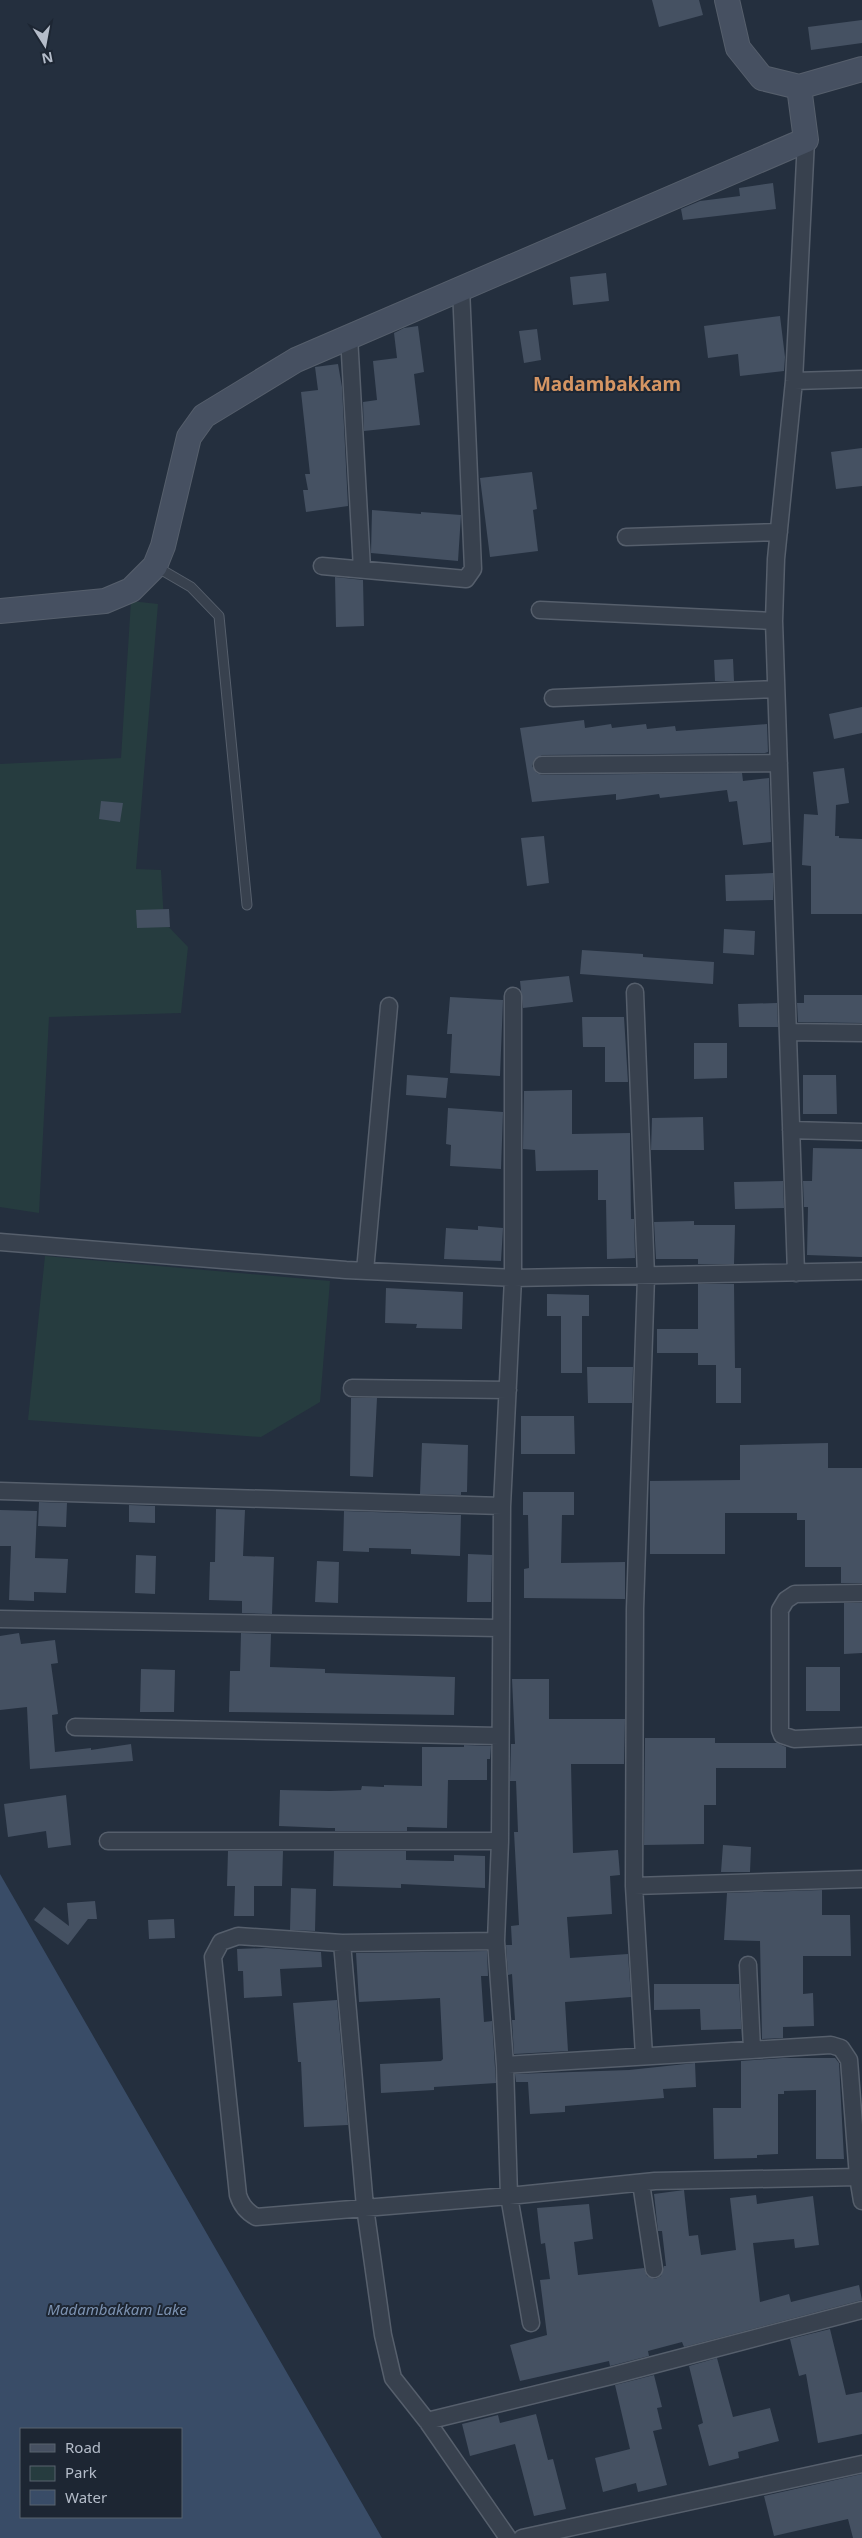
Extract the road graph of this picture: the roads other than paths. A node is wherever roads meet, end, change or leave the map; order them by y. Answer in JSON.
{"nodes":[{"id":1,"x":727,"y":0,"type":"edge"},
{"id":2,"x":862,"y":69,"type":"edge"},
{"id":3,"x":799,"y":87,"type":"junction"},
{"id":4,"x":806,"y":140,"type":"junction"},
{"id":5,"x":461,"y":288,"type":"junction"},
{"id":6,"x":349,"y":336,"type":"junction"},
{"id":7,"x":862,"y":378,"type":"edge"},
{"id":8,"x":794,"y":381,"type":"junction"},
{"id":9,"x":779,"y":532,"type":"junction"},
{"id":10,"x":626,"y":537,"type":"dead end"},
{"id":11,"x":155,"y":566,"type":"junction"},
{"id":12,"x":322,"y":566,"type":"dead end"},
{"id":13,"x":362,"y":569,"type":"junction"},
{"id":14,"x":540,"y":610,"type":"dead end"},
{"id":15,"x":0,"y":611,"type":"edge"},
{"id":16,"x":774,"y":621,"type":"junction"},
{"id":17,"x":776,"y":689,"type":"junction"},
{"id":18,"x":553,"y":698,"type":"dead end"},
{"id":19,"x":779,"y":763,"type":"junction"},
{"id":20,"x":542,"y":765,"type":"dead end"},
{"id":21,"x":247,"y":906,"type":"dead end"},
{"id":22,"x":635,"y":992,"type":"dead end"},
{"id":23,"x":512,"y":996,"type":"dead end"},
{"id":24,"x":389,"y":1006,"type":"dead end"},
{"id":25,"x":788,"y":1032,"type":"junction"},
{"id":26,"x":862,"y":1033,"type":"edge"},
{"id":27,"x":792,"y":1130,"type":"junction"},
{"id":28,"x":862,"y":1132,"type":"edge"},
{"id":29,"x":0,"y":1242,"type":"edge"},
{"id":30,"x":366,"y":1271,"type":"junction"},
{"id":31,"x":862,"y":1271,"type":"edge"},
{"id":32,"x":796,"y":1273,"type":"junction"},
{"id":33,"x":646,"y":1276,"type":"junction"},
{"id":34,"x":513,"y":1278,"type":"junction"},
{"id":35,"x":352,"y":1388,"type":"dead end"},
{"id":36,"x":508,"y":1390,"type":"junction"},
{"id":37,"x":0,"y":1491,"type":"edge"},
{"id":38,"x":502,"y":1506,"type":"junction"},
{"id":39,"x":862,"y":1593,"type":"edge"},
{"id":40,"x":0,"y":1619,"type":"edge"},
{"id":41,"x":500,"y":1628,"type":"junction"},
{"id":42,"x":75,"y":1726,"type":"dead end"},
{"id":43,"x":499,"y":1736,"type":"junction"},
{"id":44,"x":862,"y":1736,"type":"edge"},
{"id":45,"x":108,"y":1841,"type":"dead end"},
{"id":46,"x":500,"y":1841,"type":"junction"},
{"id":47,"x":862,"y":1879,"type":"edge"},
{"id":48,"x":634,"y":1886,"type":"junction"},
{"id":49,"x":496,"y":1941,"type":"junction"},
{"id":50,"x":342,"y":1943,"type":"junction"},
{"id":51,"x":748,"y":1965,"type":"dead end"},
{"id":52,"x":752,"y":2049,"type":"junction"},
{"id":53,"x":644,"y":2056,"type":"junction"},
{"id":54,"x":505,"y":2065,"type":"junction"},
{"id":55,"x":860,"y":2177,"type":"edge"},
{"id":56,"x":642,"y":2182,"type":"junction"},
{"id":57,"x":509,"y":2196,"type":"junction"},
{"id":58,"x":862,"y":2202,"type":"edge"},
{"id":59,"x":365,"y":2207,"type":"junction"},
{"id":60,"x":654,"y":2269,"type":"dead end"},
{"id":61,"x":862,"y":2310,"type":"edge"},
{"id":62,"x":531,"y":2323,"type":"dead end"},
{"id":63,"x":427,"y":2421,"type":"junction"},
{"id":64,"x":862,"y":2464,"type":"edge"},
{"id":65,"x":508,"y":2538,"type":"edge"},
{"id":66,"x":522,"y":2538,"type":"edge"}],
"edges":[{"from":1,"to":3,"type":"street"},
{"from":2,"to":3,"type":"street"},
{"from":3,"to":4,"type":"street"},
{"from":4,"to":5,"type":"street"},
{"from":4,"to":8,"type":"street"},
{"from":5,"to":6,"type":"street"},
{"from":5,"to":13,"type":"street"},
{"from":6,"to":11,"type":"street"},
{"from":6,"to":13,"type":"street"},
{"from":7,"to":8,"type":"street"},
{"from":8,"to":9,"type":"street"},
{"from":9,"to":10,"type":"street"},
{"from":9,"to":16,"type":"street"},
{"from":11,"to":15,"type":"street"},
{"from":11,"to":21,"type":"lane"},
{"from":12,"to":13,"type":"street"},
{"from":14,"to":16,"type":"street"},
{"from":16,"to":17,"type":"street"},
{"from":17,"to":18,"type":"street"},
{"from":17,"to":19,"type":"street"},
{"from":19,"to":20,"type":"street"},
{"from":19,"to":25,"type":"street"},
{"from":22,"to":33,"type":"street"},
{"from":23,"to":34,"type":"street"},
{"from":24,"to":30,"type":"street"},
{"from":25,"to":26,"type":"street"},
{"from":25,"to":27,"type":"street"},
{"from":27,"to":28,"type":"street"},
{"from":27,"to":32,"type":"street"},
{"from":29,"to":30,"type":"street"},
{"from":30,"to":34,"type":"street"},
{"from":31,"to":32,"type":"street"},
{"from":32,"to":33,"type":"street"},
{"from":33,"to":34,"type":"street"},
{"from":33,"to":48,"type":"street"},
{"from":34,"to":36,"type":"street"},
{"from":35,"to":36,"type":"street"},
{"from":36,"to":38,"type":"street"},
{"from":37,"to":38,"type":"street"},
{"from":38,"to":41,"type":"street"},
{"from":39,"to":44,"type":"street"},
{"from":40,"to":41,"type":"street"},
{"from":41,"to":43,"type":"street"},
{"from":42,"to":43,"type":"street"},
{"from":43,"to":46,"type":"street"},
{"from":45,"to":46,"type":"street"},
{"from":46,"to":49,"type":"street"},
{"from":47,"to":48,"type":"street"},
{"from":48,"to":53,"type":"street"},
{"from":49,"to":50,"type":"street"},
{"from":49,"to":54,"type":"street"},
{"from":50,"to":59,"type":"street"},
{"from":50,"to":59,"type":"street"},
{"from":51,"to":52,"type":"street"},
{"from":52,"to":53,"type":"street"},
{"from":52,"to":55,"type":"street"},
{"from":53,"to":54,"type":"street"},
{"from":54,"to":57,"type":"street"},
{"from":55,"to":56,"type":"street"},
{"from":55,"to":58,"type":"street"},
{"from":56,"to":57,"type":"street"},
{"from":56,"to":60,"type":"street"},
{"from":57,"to":59,"type":"street"},
{"from":57,"to":62,"type":"street"},
{"from":59,"to":63,"type":"street"},
{"from":61,"to":63,"type":"street"},
{"from":63,"to":65,"type":"street"},
{"from":64,"to":66,"type":"street"}]}
